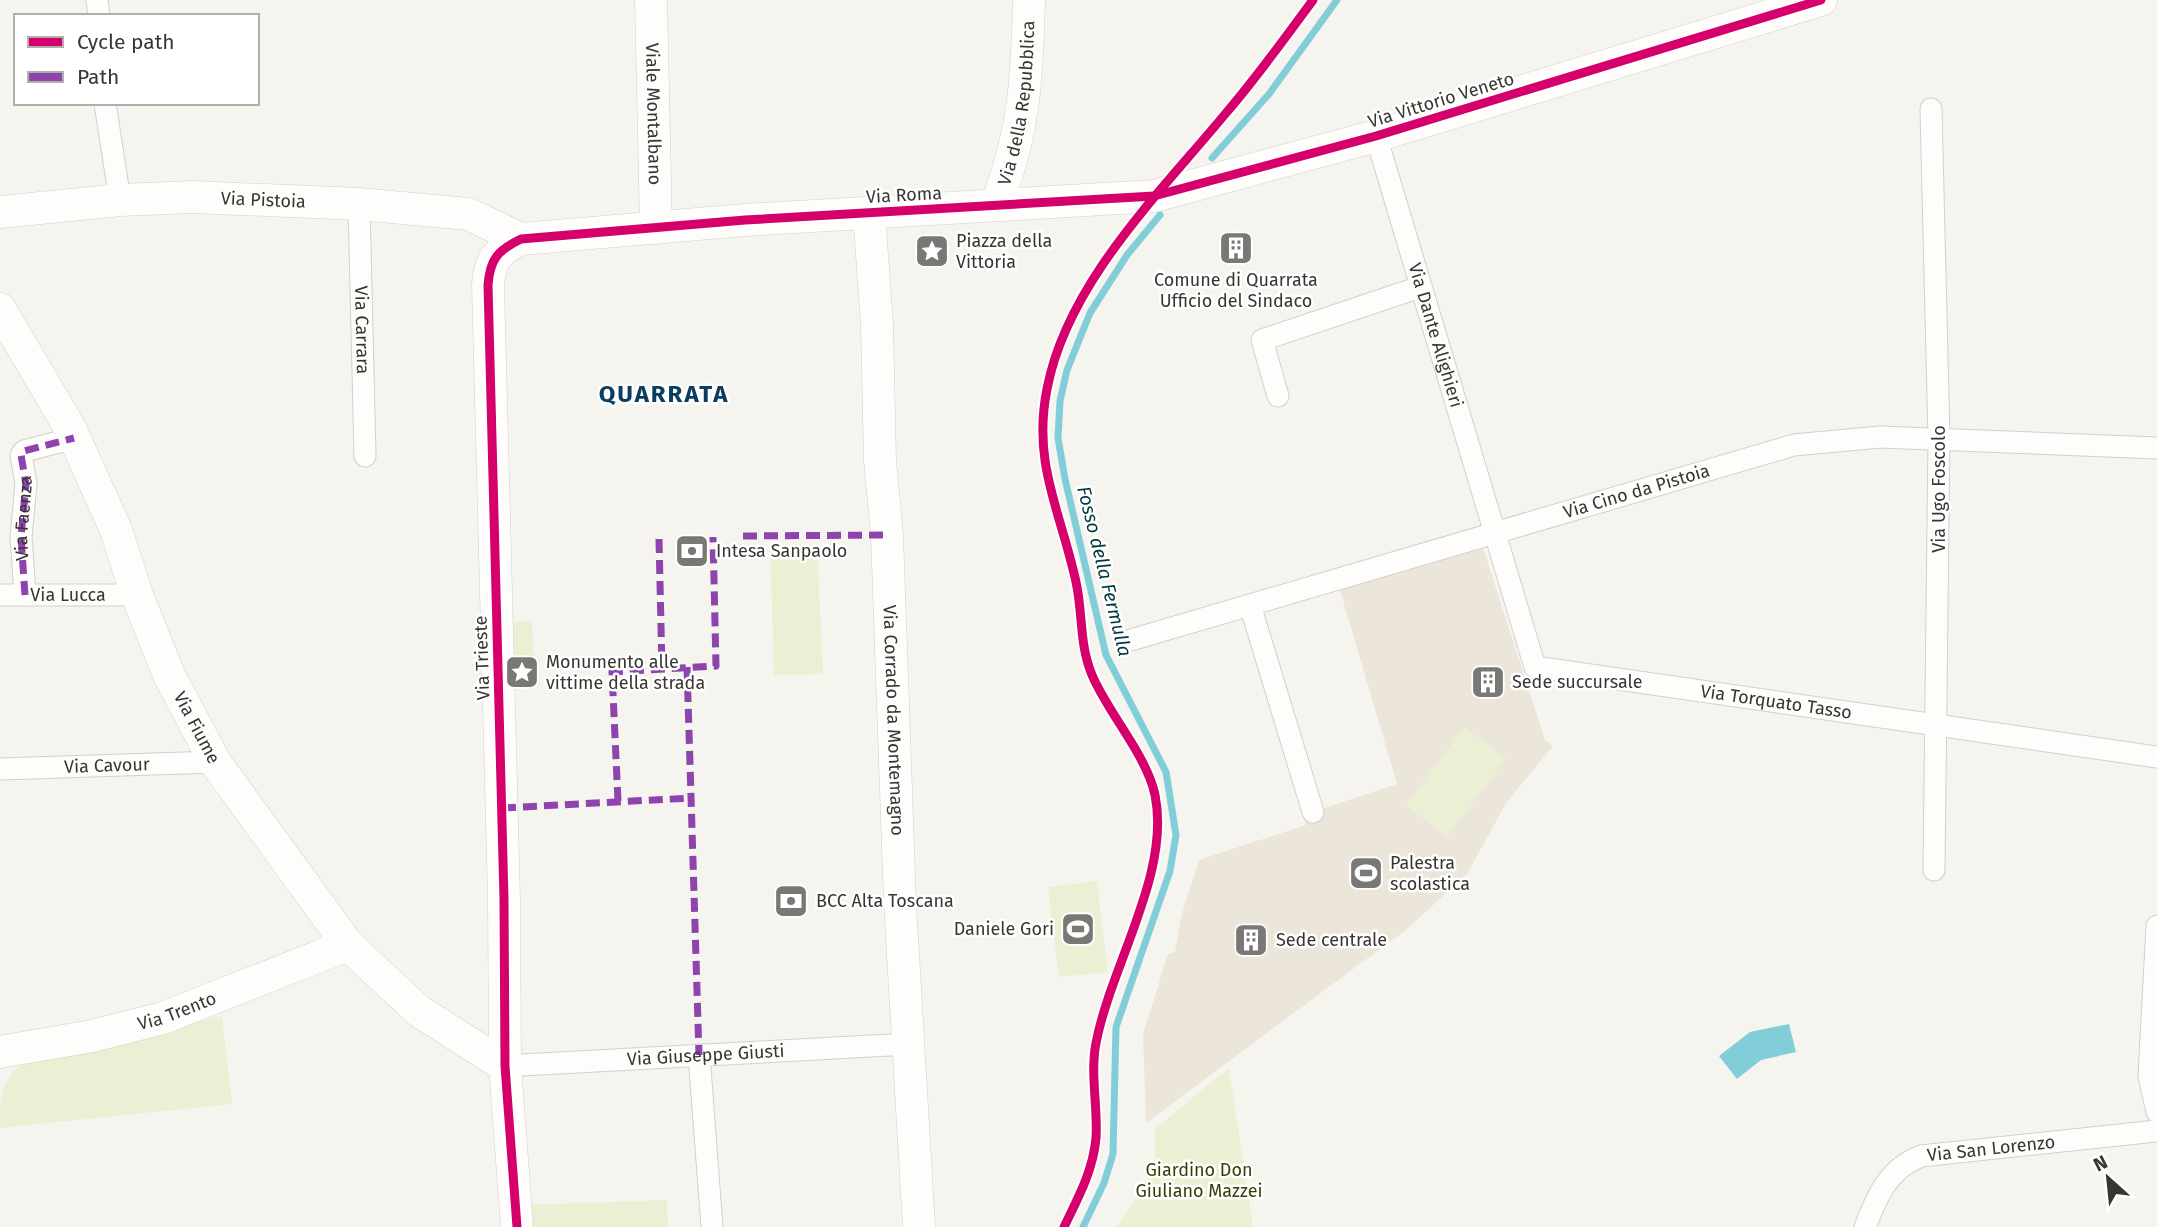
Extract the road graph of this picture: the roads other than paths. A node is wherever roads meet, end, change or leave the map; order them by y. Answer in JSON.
{"nodes":[{"id":1,"x":651,"y":0,"type":"edge"},
{"id":2,"x":1029,"y":0,"type":"edge"},
{"id":3,"x":1821,"y":0,"type":"edge"},
{"id":4,"x":1736,"y":13,"type":"edge"},
{"id":5,"x":105,"y":105,"type":"edge"},
{"id":6,"x":1931,"y":109,"type":"dead end"},
{"id":7,"x":1376,"y":136,"type":"junction"},
{"id":8,"x":1154,"y":196,"type":"joint"},
{"id":9,"x":120,"y":200,"type":"junction"},
{"id":10,"x":359,"y":204,"type":"junction"},
{"id":11,"x":996,"y":205,"type":"junction"},
{"id":12,"x":0,"y":212,"type":"edge"},
{"id":13,"x":869,"y":213,"type":"junction"},
{"id":14,"x":656,"y":228,"type":"junction"},
{"id":15,"x":521,"y":239,"type":"junction"},
{"id":16,"x":1420,"y":287,"type":"junction"},
{"id":17,"x":0,"y":309,"type":"edge"},
{"id":18,"x":1278,"y":396,"type":"dead end"},
{"id":19,"x":74,"y":438,"type":"junction"},
{"id":20,"x":1939,"y":438,"type":"junction"},
{"id":21,"x":2157,"y":448,"type":"edge"},
{"id":22,"x":365,"y":456,"type":"dead end"},
{"id":23,"x":1494,"y":534,"type":"junction"},
{"id":24,"x":0,"y":595,"type":"edge"},
{"id":25,"x":25,"y":595,"type":"junction"},
{"id":26,"x":137,"y":595,"type":"junction"},
{"id":27,"x":1250,"y":605,"type":"junction"},
{"id":28,"x":1131,"y":640,"type":"dead end"},
{"id":29,"x":1938,"y":725,"type":"junction"},
{"id":30,"x":2157,"y":757,"type":"edge"},
{"id":31,"x":215,"y":762,"type":"junction"},
{"id":32,"x":0,"y":769,"type":"edge"},
{"id":33,"x":1313,"y":812,"type":"dead end"},
{"id":34,"x":1934,"y":870,"type":"dead end"},
{"id":35,"x":2157,"y":926,"type":"edge"},
{"id":36,"x":348,"y":945,"type":"junction"},
{"id":37,"x":2156,"y":989,"type":"edge"},
{"id":38,"x":908,"y":1044,"type":"junction"},
{"id":39,"x":0,"y":1052,"type":"edge"},
{"id":40,"x":699,"y":1055,"type":"junction"},
{"id":41,"x":505,"y":1066,"type":"junction"},
{"id":42,"x":2157,"y":1112,"type":"edge"},
{"id":43,"x":2157,"y":1131,"type":"edge"},
{"id":44,"x":517,"y":1227,"type":"edge"},
{"id":45,"x":712,"y":1227,"type":"edge"},
{"id":46,"x":919,"y":1227,"type":"edge"},
{"id":47,"x":1865,"y":1227,"type":"edge"}],
"edges":[{"from":1,"to":14,"type":"street","name":"Viale Montalbano"},
{"from":2,"to":11,"type":"street","name":"Via della Repubblica"},
{"from":3,"to":4,"type":"street","name":"Via Vittorio Veneto"},
{"from":4,"to":7,"type":"street","name":"Via Vittorio Veneto"},
{"from":5,"to":9,"type":"street"},
{"from":6,"to":20,"type":"street","name":"Via Ugo Foscolo"},
{"from":7,"to":8,"type":"street","name":"Via Vittorio Veneto"},
{"from":7,"to":16,"type":"street","name":"Via Dante Alighieri"},
{"from":8,"to":11,"type":"street","name":"Via Roma"},
{"from":9,"to":10,"type":"street","name":"Via Pistoia"},
{"from":9,"to":12,"type":"street","name":"Via Pistoia"},
{"from":10,"to":15,"type":"street","name":"Via Pistoia"},
{"from":10,"to":22,"type":"street","name":"Via Carrara"},
{"from":11,"to":13,"type":"street","name":"Via Roma"},
{"from":13,"to":14,"type":"street","name":"Via Roma"},
{"from":13,"to":38,"type":"street","name":"Via Corrado da Montemagno"},
{"from":14,"to":15,"type":"street"},
{"from":15,"to":41,"type":"street","name":"Via Trieste"},
{"from":16,"to":18,"type":"street"},
{"from":16,"to":23,"type":"street","name":"Via Dante Alighieri"},
{"from":17,"to":19,"type":"street","name":"Via Fiume"},
{"from":19,"to":25,"type":"street","name":"Via Faenza"},
{"from":19,"to":26,"type":"street","name":"Via Fiume"},
{"from":20,"to":21,"type":"street","name":"Via Cino da Pistoia"},
{"from":20,"to":23,"type":"street","name":"Via Cino da Pistoia"},
{"from":20,"to":29,"type":"street","name":"Via Ugo Foscolo"},
{"from":23,"to":27,"type":"street","name":"Via Cino da Pistoia"},
{"from":23,"to":29,"type":"street","name":"Via Torquato Tasso"},
{"from":24,"to":25,"type":"street","name":"Via Lucca"},
{"from":25,"to":26,"type":"street","name":"Via Lucca"},
{"from":26,"to":31,"type":"street","name":"Via Fiume"},
{"from":27,"to":28,"type":"street","name":"Via Cino da Pistoia"},
{"from":27,"to":33,"type":"street"},
{"from":29,"to":30,"type":"street","name":"Via Torquato Tasso"},
{"from":29,"to":34,"type":"street","name":"Via Ugo Foscolo"},
{"from":31,"to":32,"type":"street","name":"Via Cavour"},
{"from":31,"to":36,"type":"street","name":"Via Fiume"},
{"from":35,"to":37,"type":"street"},
{"from":36,"to":39,"type":"street","name":"Via Trento"},
{"from":36,"to":41,"type":"street","name":"Via Fiume"},
{"from":37,"to":42,"type":"street"},
{"from":38,"to":40,"type":"street","name":"Via Giuseppe Giusti"},
{"from":38,"to":46,"type":"street","name":"Via Corrado da Montemagno"},
{"from":40,"to":41,"type":"street","name":"Via Giuseppe Giusti"},
{"from":40,"to":45,"type":"street"},
{"from":41,"to":44,"type":"street","name":"Via Trieste"},
{"from":43,"to":47,"type":"street","name":"Via San Lorenzo"}]}
